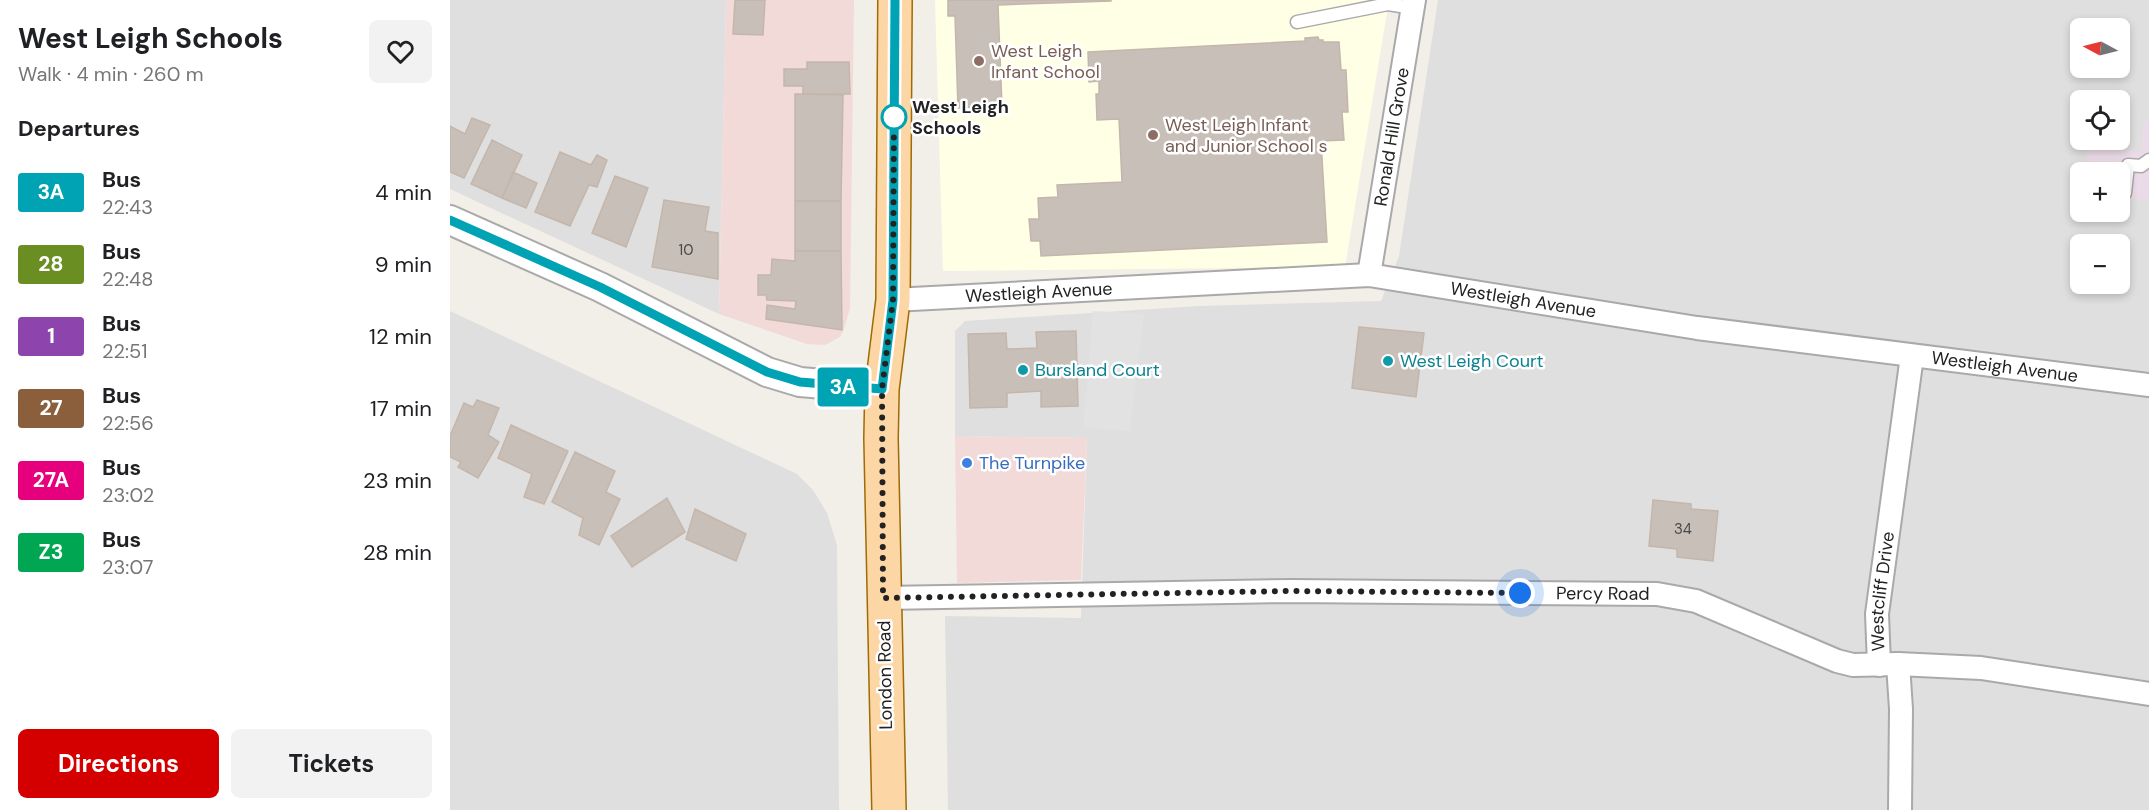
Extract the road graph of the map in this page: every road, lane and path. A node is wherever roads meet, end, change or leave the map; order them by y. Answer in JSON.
{"nodes":[{"id":1,"x":895,"y":0,"type":"edge"},
{"id":2,"x":1413,"y":4,"type":"edge"},
{"id":3,"x":1297,"y":21,"type":"dead end"},
{"id":4,"x":2149,"y":160,"type":"edge"},
{"id":5,"x":2130,"y":165,"type":"edge"},
{"id":6,"x":450,"y":220,"type":"edge"},
{"id":7,"x":1369,"y":275,"type":"junction"},
{"id":8,"x":893,"y":300,"type":"junction"},
{"id":9,"x":1912,"y":356,"type":"junction"},
{"id":10,"x":2149,"y":385,"type":"edge"},
{"id":11,"x":882,"y":389,"type":"junction"},
{"id":12,"x":883,"y":598,"type":"junction"},
{"id":13,"x":1888,"y":665,"type":"junction"},
{"id":14,"x":2149,"y":694,"type":"edge"},
{"id":15,"x":888,"y":810,"type":"edge"},
{"id":16,"x":1900,"y":810,"type":"edge"}],
"edges":[{"from":1,"to":8,"type":"main road","name":"London Road"},
{"from":2,"to":3,"type":"lane"},
{"from":2,"to":7,"type":"street","name":"Ronald Hill Grove"},
{"from":4,"to":5,"type":"lane"},
{"from":6,"to":11,"type":"street"},
{"from":7,"to":8,"type":"street","name":"Westleigh Avenue"},
{"from":7,"to":9,"type":"street","name":"Westleigh Avenue"},
{"from":8,"to":11,"type":"main road","name":"London Road"},
{"from":9,"to":10,"type":"street","name":"Westleigh Avenue"},
{"from":9,"to":13,"type":"street","name":"Westcliff Drive"},
{"from":11,"to":12,"type":"main road","name":"London Road"},
{"from":12,"to":13,"type":"street","name":"Percy Road"},
{"from":12,"to":15,"type":"main road","name":"London Road"},
{"from":13,"to":14,"type":"street","name":"Westcliff Drive"},
{"from":13,"to":16,"type":"street"}]}
